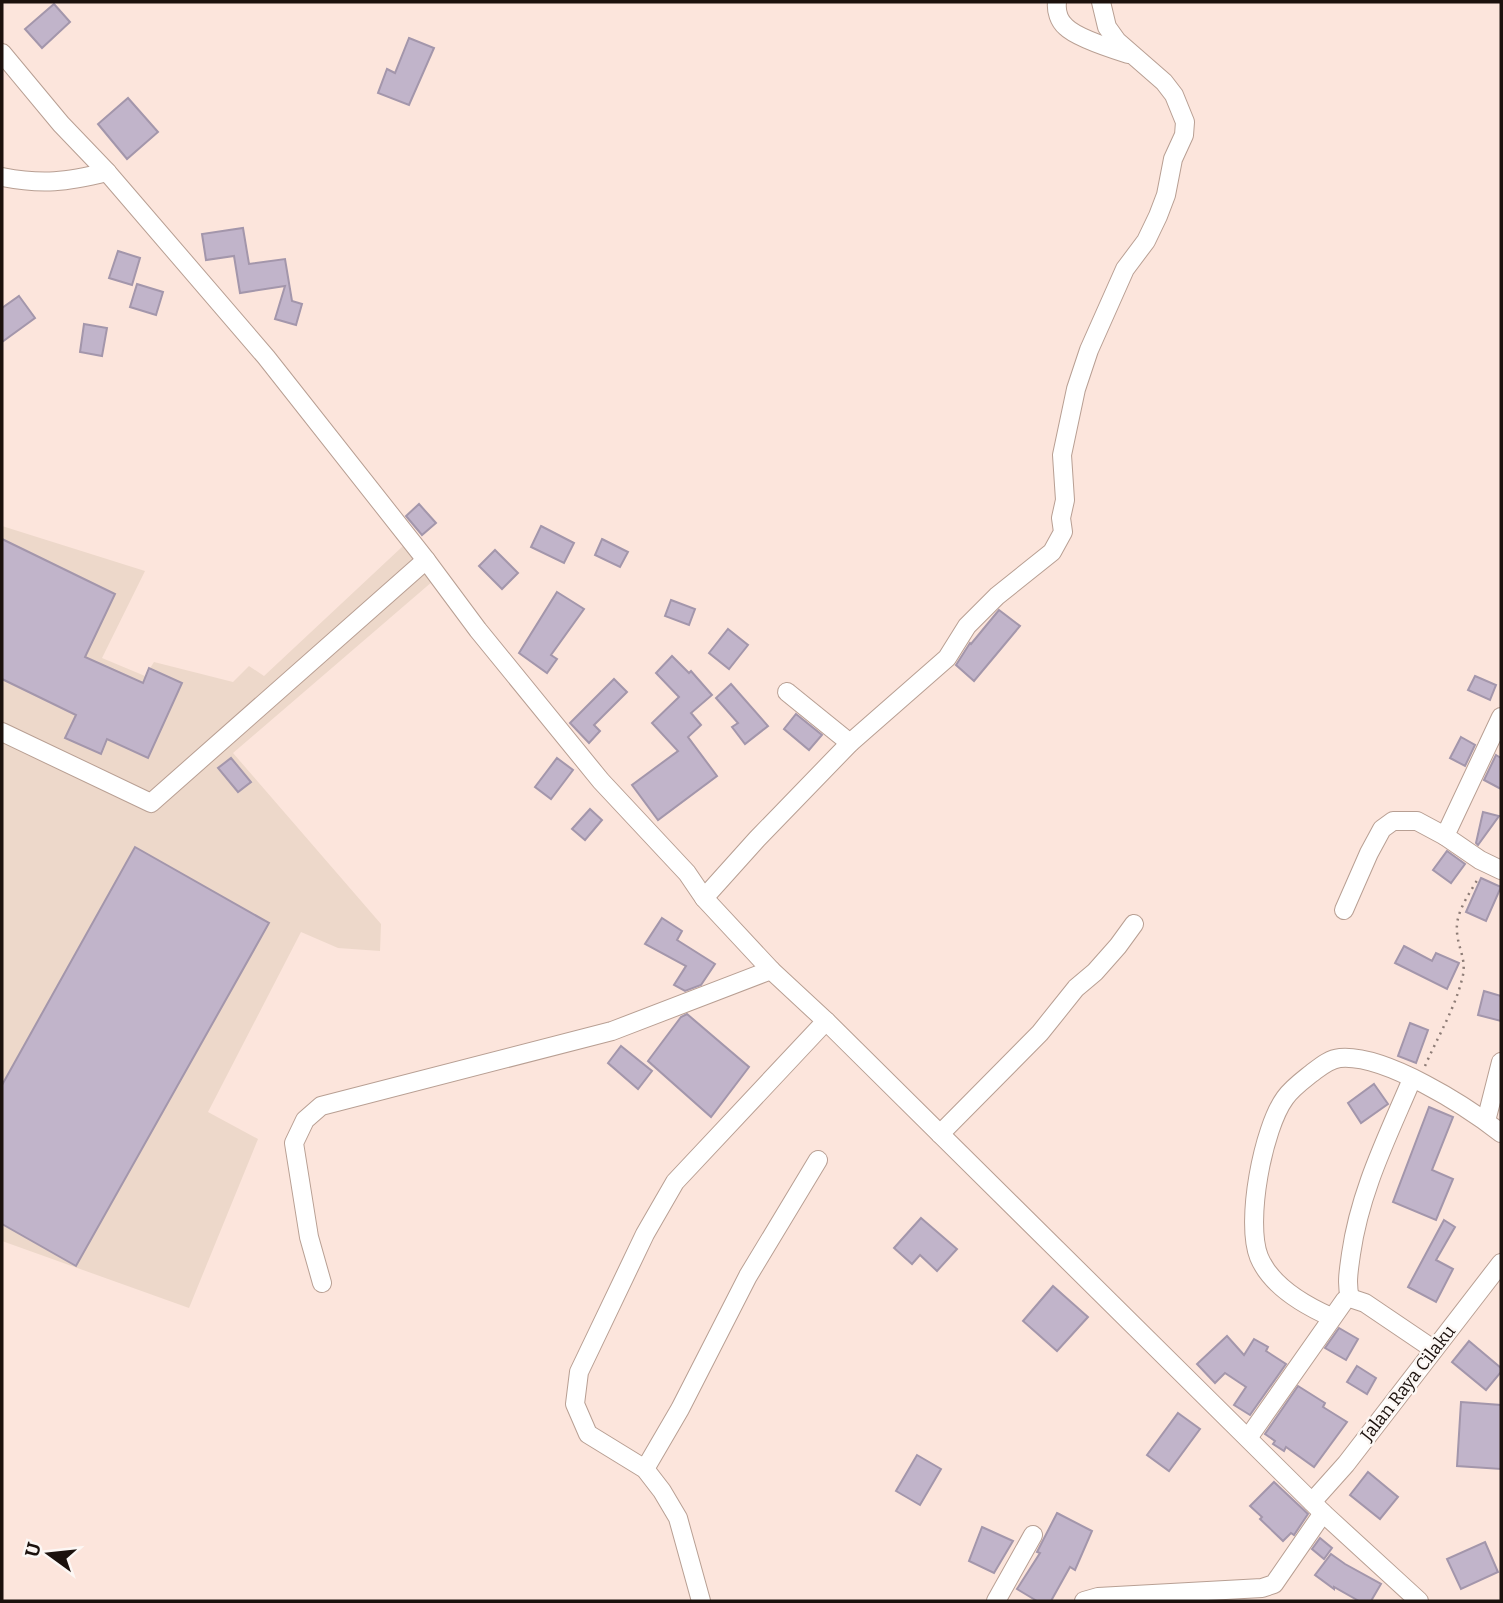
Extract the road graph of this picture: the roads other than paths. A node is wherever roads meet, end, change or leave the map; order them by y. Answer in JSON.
{"nodes":[{"id":1,"x":1057,"y":2,"type":"edge"},
{"id":2,"x":1101,"y":2,"type":"edge"},
{"id":3,"x":2,"y":53,"type":"edge"},
{"id":4,"x":1131,"y":55,"type":"junction"},
{"id":5,"x":107,"y":172,"type":"junction"},
{"id":6,"x":2,"y":177,"type":"edge"},
{"id":7,"x":426,"y":560,"type":"junction"},
{"id":8,"x":787,"y":692,"type":"dead end"},
{"id":9,"x":1501,"y":717,"type":"edge"},
{"id":10,"x":2,"y":732,"type":"edge"},
{"id":11,"x":850,"y":743,"type":"junction"},
{"id":12,"x":1445,"y":836,"type":"junction"},
{"id":13,"x":1494,"y":866,"type":"edge"},
{"id":14,"x":705,"y":898,"type":"junction"},
{"id":15,"x":1344,"y":910,"type":"dead end"},
{"id":16,"x":1134,"y":924,"type":"dead end"},
{"id":17,"x":771,"y":970,"type":"junction"},
{"id":18,"x":826,"y":1021,"type":"junction"},
{"id":19,"x":1501,"y":1062,"type":"edge"},
{"id":20,"x":1415,"y":1081,"type":"junction"},
{"id":21,"x":1486,"y":1121,"type":"junction"},
{"id":22,"x":1501,"y":1133,"type":"edge"},
{"id":23,"x":940,"y":1134,"type":"junction"},
{"id":24,"x":818,"y":1160,"type":"dead end"},
{"id":25,"x":1501,"y":1263,"type":"edge"},
{"id":26,"x":322,"y":1283,"type":"dead end"},
{"id":27,"x":1350,"y":1298,"type":"junction"},
{"id":28,"x":1331,"y":1317,"type":"junction"},
{"id":29,"x":1433,"y":1349,"type":"junction"},
{"id":30,"x":1248,"y":1438,"type":"junction"},
{"id":31,"x":645,"y":1469,"type":"junction"},
{"id":32,"x":1318,"y":1508,"type":"junction"},
{"id":33,"x":1033,"y":1535,"type":"dead end"},
{"id":34,"x":1275,"y":1593,"type":"edge"},
{"id":35,"x":1004,"y":1599,"type":"edge"},
{"id":36,"x":701,"y":1601,"type":"edge"},
{"id":37,"x":1084,"y":1601,"type":"edge"},
{"id":38,"x":1419,"y":1601,"type":"edge"}],
"edges":[{"from":1,"to":4,"type":"street"},
{"from":2,"to":4,"type":"street"},
{"from":3,"to":5,"type":"street"},
{"from":4,"to":11,"type":"street"},
{"from":5,"to":6,"type":"street"},
{"from":5,"to":7,"type":"street"},
{"from":7,"to":10,"type":"street"},
{"from":7,"to":14,"type":"street"},
{"from":8,"to":11,"type":"street"},
{"from":9,"to":12,"type":"street"},
{"from":11,"to":14,"type":"street"},
{"from":12,"to":13,"type":"street"},
{"from":12,"to":15,"type":"street"},
{"from":14,"to":17,"type":"street"},
{"from":16,"to":23,"type":"street"},
{"from":17,"to":18,"type":"street"},
{"from":17,"to":26,"type":"street"},
{"from":18,"to":23,"type":"street"},
{"from":18,"to":31,"type":"street"},
{"from":19,"to":21,"type":"street"},
{"from":20,"to":21,"type":"street"},
{"from":20,"to":27,"type":"street"},
{"from":20,"to":28,"type":"street"},
{"from":21,"to":22,"type":"street"},
{"from":23,"to":30,"type":"street"},
{"from":24,"to":31,"type":"street"},
{"from":25,"to":29,"type":"street","name":"Jalan Raya Cilaku"},
{"from":27,"to":28,"type":"street"},
{"from":27,"to":29,"type":"street"},
{"from":28,"to":30,"type":"street"},
{"from":29,"to":32,"type":"street","name":"Jalan Raya Cilaku"},
{"from":30,"to":32,"type":"street"},
{"from":31,"to":36,"type":"street"},
{"from":32,"to":34,"type":"street","name":"Jalan Raya Cilaku"},
{"from":32,"to":38,"type":"street"},
{"from":33,"to":35,"type":"street"},
{"from":34,"to":37,"type":"street"}]}
